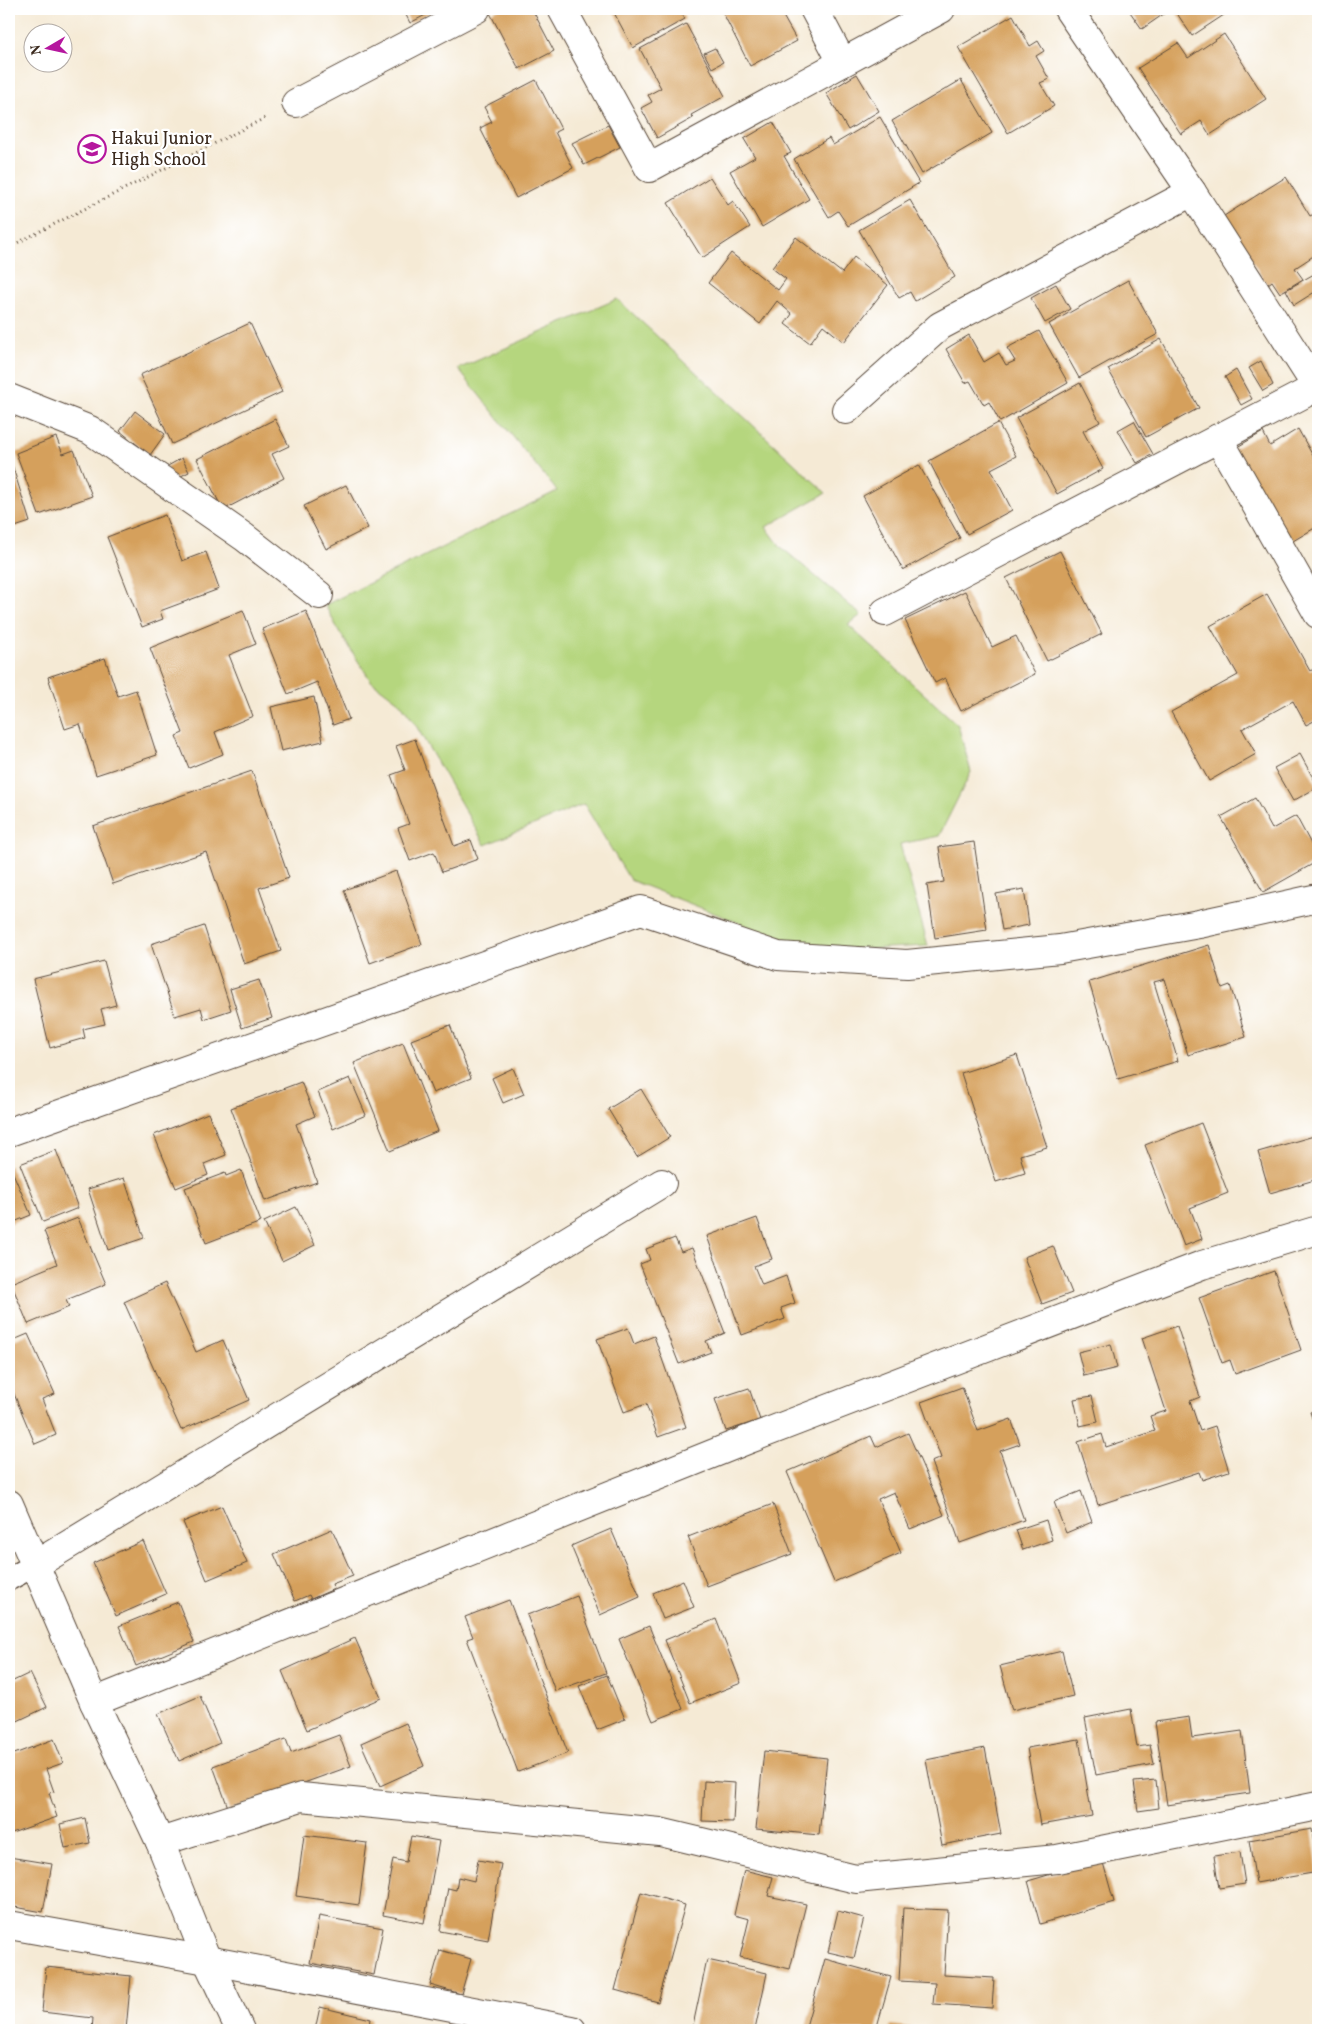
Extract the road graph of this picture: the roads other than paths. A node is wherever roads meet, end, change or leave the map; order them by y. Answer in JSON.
{"nodes":[{"id":1,"x":476,"y":9,"type":"edge"},
{"id":2,"x":562,"y":9,"type":"edge"},
{"id":3,"x":814,"y":9,"type":"edge"},
{"id":4,"x":941,"y":9,"type":"edge"},
{"id":5,"x":1068,"y":9,"type":"edge"},
{"id":6,"x":842,"y":62,"type":"junction"},
{"id":7,"x":296,"y":103,"type":"road end"},
{"id":8,"x":1192,"y":192,"type":"junction"},
{"id":9,"x":1318,"y":388,"type":"edge"},
{"id":10,"x":9,"y":398,"type":"edge"},
{"id":11,"x":846,"y":410,"type":"dead end"},
{"id":12,"x":1218,"y":438,"type":"junction"},
{"id":13,"x":319,"y":595,"type":"dead end"},
{"id":14,"x":885,"y":612,"type":"dead end"},
{"id":15,"x":1318,"y":614,"type":"edge"},
{"id":16,"x":1318,"y":898,"type":"edge"},
{"id":17,"x":9,"y":1132,"type":"edge"},
{"id":18,"x":662,"y":1183,"type":"dead end"},
{"id":19,"x":1318,"y":1230,"type":"edge"},
{"id":20,"x":9,"y":1504,"type":"edge"},
{"id":21,"x":35,"y":1565,"type":"junction"},
{"id":22,"x":9,"y":1579,"type":"edge"},
{"id":23,"x":94,"y":1702,"type":"junction"},
{"id":24,"x":1318,"y":1806,"type":"edge"},
{"id":25,"x":160,"y":1842,"type":"junction"},
{"id":26,"x":9,"y":1925,"type":"edge"},
{"id":27,"x":207,"y":1960,"type":"junction"},
{"id":28,"x":240,"y":2030,"type":"edge"},
{"id":29,"x":572,"y":2030,"type":"edge"}],
"edges":[{"from":1,"to":7,"type":"street"},
{"from":2,"to":6,"type":"street"},
{"from":3,"to":6,"type":"street"},
{"from":4,"to":6,"type":"street"},
{"from":5,"to":8,"type":"street"},
{"from":8,"to":9,"type":"street"},
{"from":8,"to":11,"type":"street"},
{"from":9,"to":12,"type":"street"},
{"from":10,"to":13,"type":"street"},
{"from":12,"to":14,"type":"street"},
{"from":12,"to":15,"type":"street"},
{"from":16,"to":17,"type":"street"},
{"from":18,"to":21,"type":"street"},
{"from":19,"to":23,"type":"street"},
{"from":20,"to":21,"type":"street"},
{"from":21,"to":22,"type":"lane"},
{"from":21,"to":23,"type":"street"},
{"from":23,"to":25,"type":"street"},
{"from":24,"to":25,"type":"street"},
{"from":25,"to":27,"type":"street"},
{"from":26,"to":27,"type":"street"},
{"from":27,"to":28,"type":"street"},
{"from":27,"to":29,"type":"street"}]}
